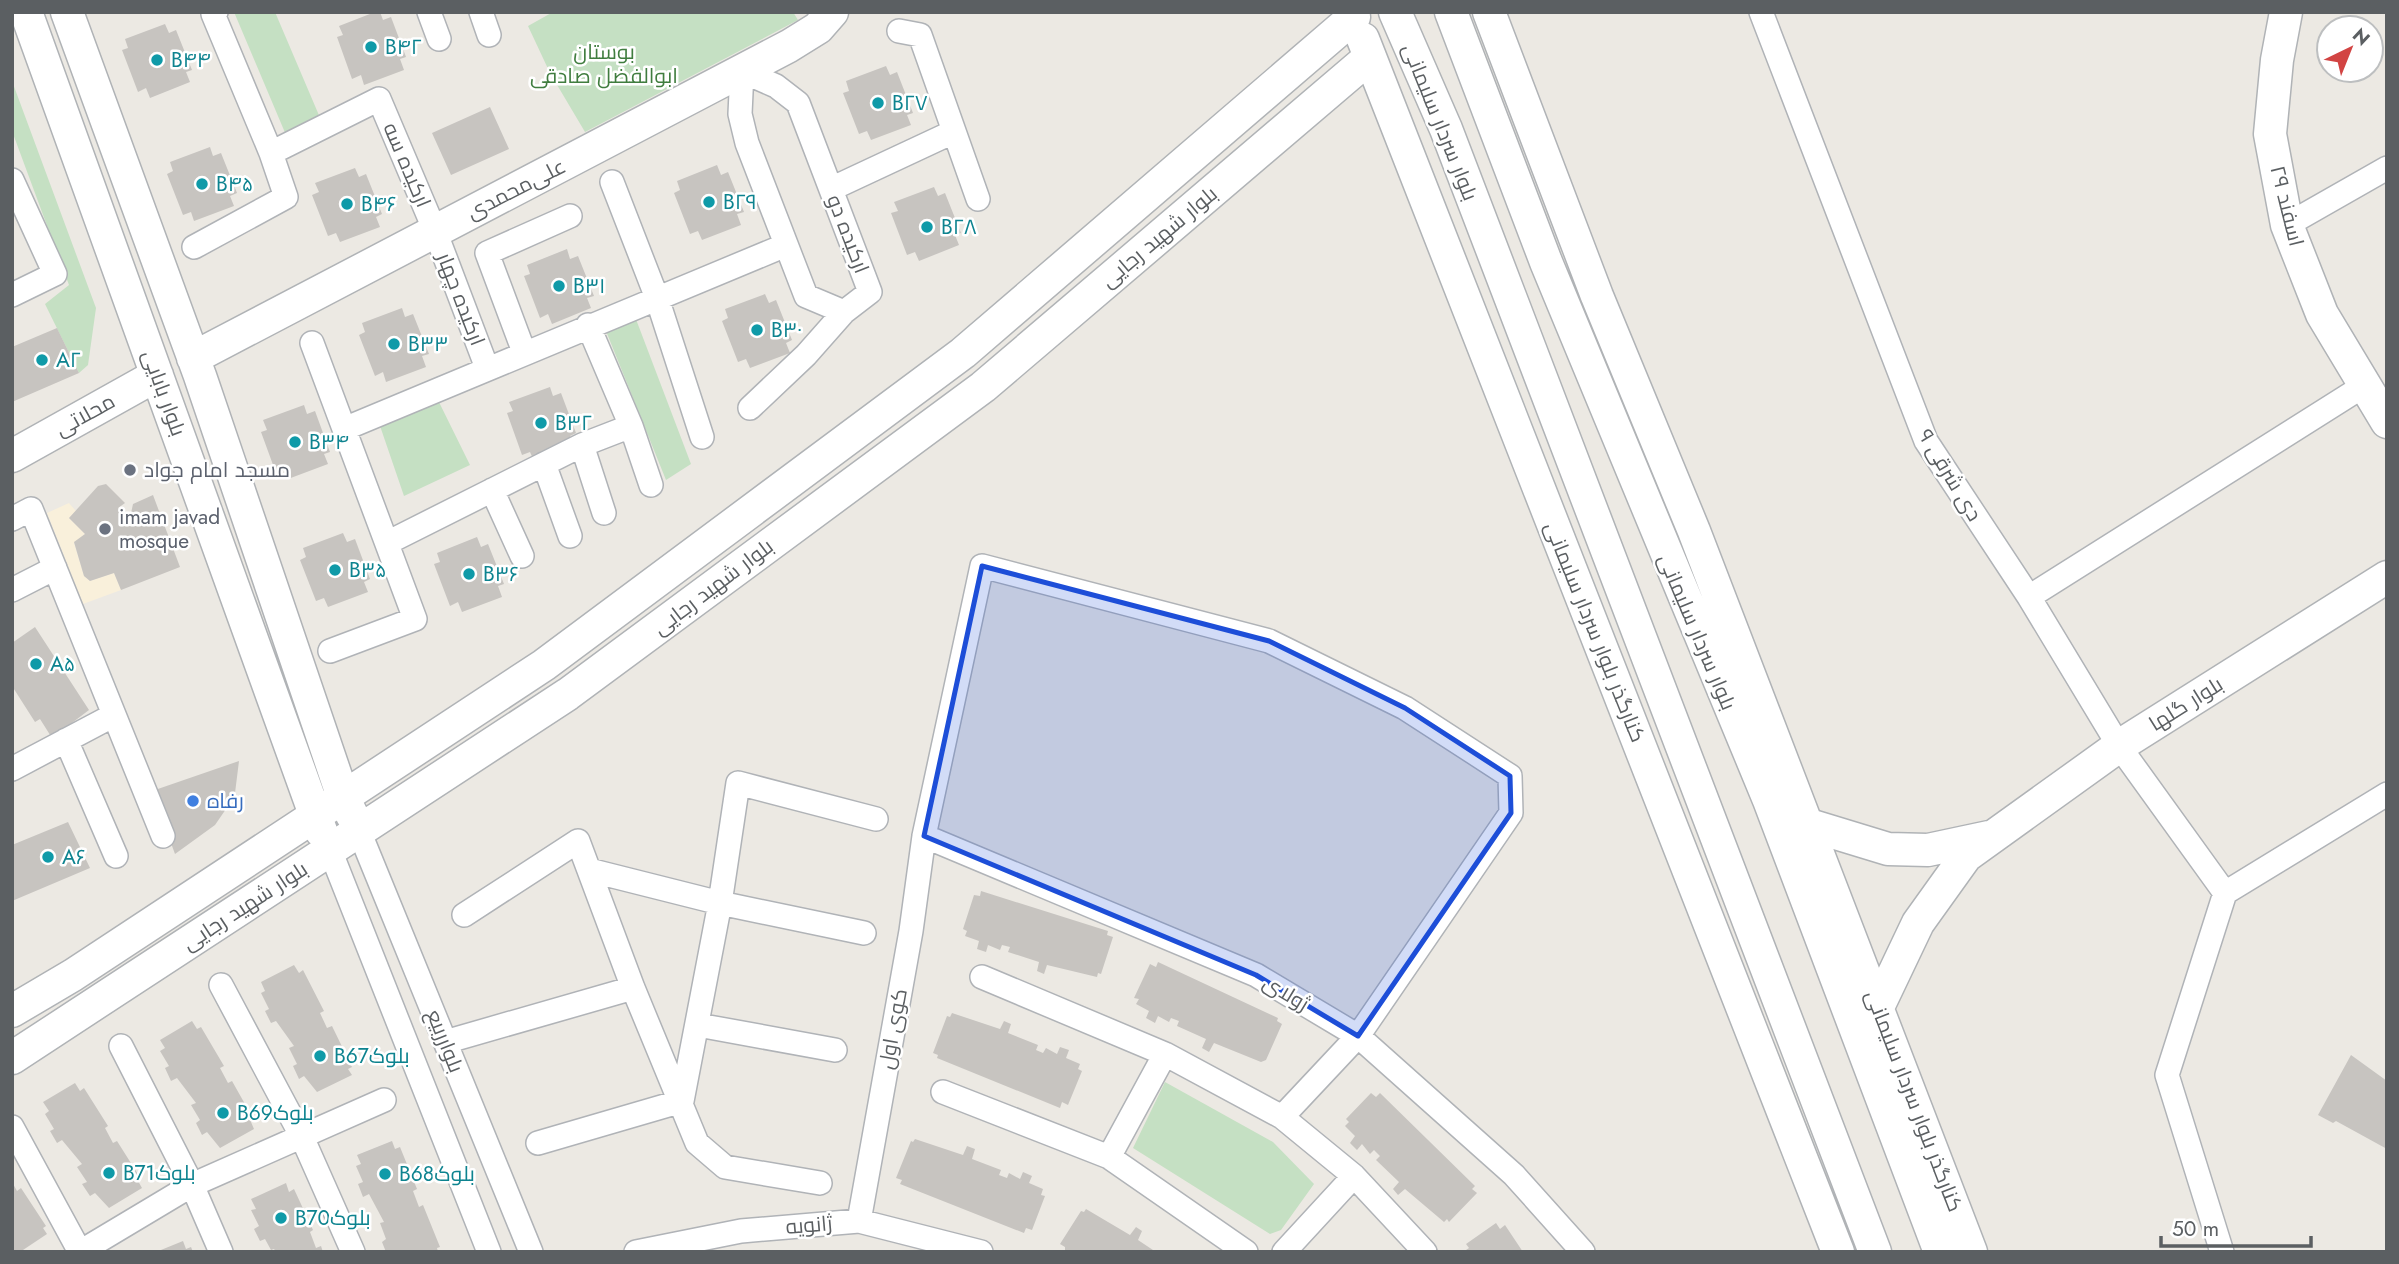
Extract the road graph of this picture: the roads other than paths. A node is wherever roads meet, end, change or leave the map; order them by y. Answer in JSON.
{"nodes":[{"id":1,"x":26,"y":12,"type":"edge"},
{"id":2,"x":67,"y":12,"type":"edge"},
{"id":3,"x":216,"y":12,"type":"edge"},
{"id":4,"x":429,"y":12,"type":"edge"},
{"id":5,"x":481,"y":12,"type":"edge"},
{"id":6,"x":832,"y":12,"type":"edge"},
{"id":7,"x":1395,"y":12,"type":"edge"},
{"id":8,"x":1489,"y":12,"type":"edge"},
{"id":9,"x":1760,"y":12,"type":"edge"},
{"id":10,"x":2286,"y":12,"type":"edge"},
{"id":11,"x":1353,"y":15,"type":"edge"},
{"id":12,"x":1456,"y":18,"type":"edge"},
{"id":13,"x":899,"y":31,"type":"dead end"},
{"id":14,"x":489,"y":35,"type":"dead end"},
{"id":15,"x":439,"y":39,"type":"dead end"},
{"id":16,"x":1370,"y":57,"type":"junction"},
{"id":17,"x":742,"y":71,"type":"junction"},
{"id":18,"x":953,"y":132,"type":"junction"},
{"id":19,"x":1208,"y":142,"type":"junction"},
{"id":20,"x":271,"y":153,"type":"junction"},
{"id":21,"x":2387,"y":168,"type":"edge"},
{"id":22,"x":1231,"y":176,"type":"junction"},
{"id":23,"x":12,"y":180,"type":"edge"},
{"id":24,"x":612,"y":182,"type":"dead end"},
{"id":25,"x":831,"y":189,"type":"junction"},
{"id":26,"x":978,"y":199,"type":"dead end"},
{"id":27,"x":570,"y":216,"type":"dead end"},
{"id":28,"x":2287,"y":225,"type":"junction"},
{"id":29,"x":435,"y":230,"type":"junction"},
{"id":30,"x":786,"y":245,"type":"junction"},
{"id":31,"x":194,"y":247,"type":"dead end"},
{"id":32,"x":12,"y":295,"type":"edge"},
{"id":33,"x":657,"y":298,"type":"junction"},
{"id":34,"x":844,"y":312,"type":"junction"},
{"id":35,"x":588,"y":326,"type":"junction"},
{"id":36,"x":312,"y":343,"type":"dead end"},
{"id":37,"x":524,"y":352,"type":"junction"},
{"id":38,"x":1583,"y":354,"type":"junction"},
{"id":39,"x":193,"y":358,"type":"junction"},
{"id":40,"x":1534,"y":361,"type":"junction"},
{"id":41,"x":487,"y":368,"type":"junction"},
{"id":42,"x":157,"y":374,"type":"junction"},
{"id":43,"x":2365,"y":385,"type":"junction"},
{"id":44,"x":750,"y":408,"type":"dead end"},
{"id":45,"x":2387,"y":422,"type":"edge"},
{"id":46,"x":631,"y":426,"type":"junction"},
{"id":47,"x":1612,"y":426,"type":"junction"},
{"id":48,"x":344,"y":429,"type":"junction"},
{"id":49,"x":702,"y":437,"type":"dead end"},
{"id":50,"x":582,"y":445,"type":"junction"},
{"id":51,"x":1570,"y":452,"type":"junction"},
{"id":52,"x":12,"y":456,"type":"edge"},
{"id":53,"x":544,"y":464,"type":"junction"},
{"id":54,"x":650,"y":485,"type":"dead end"},
{"id":55,"x":492,"y":490,"type":"junction"},
{"id":56,"x":604,"y":513,"type":"dead end"},
{"id":57,"x":12,"y":519,"type":"edge"},
{"id":58,"x":570,"y":536,"type":"dead end"},
{"id":59,"x":387,"y":543,"type":"junction"},
{"id":60,"x":522,"y":556,"type":"dead end"},
{"id":61,"x":55,"y":568,"type":"junction"},
{"id":62,"x":2387,"y":577,"type":"edge"},
{"id":63,"x":12,"y":590,"type":"edge"},
{"id":64,"x":2029,"y":597,"type":"junction"},
{"id":65,"x":330,"y":651,"type":"dead end"},
{"id":66,"x":114,"y":715,"type":"junction"},
{"id":67,"x":323,"y":738,"type":"junction"},
{"id":68,"x":65,"y":740,"type":"junction"},
{"id":69,"x":2119,"y":746,"type":"junction"},
{"id":70,"x":290,"y":750,"type":"junction"},
{"id":71,"x":12,"y":768,"type":"edge"},
{"id":72,"x":2387,"y":794,"type":"edge"},
{"id":73,"x":343,"y":797,"type":"junction"},
{"id":74,"x":313,"y":814,"type":"junction"},
{"id":75,"x":876,"y":819,"type":"dead end"},
{"id":76,"x":1806,"y":824,"type":"junction"},
{"id":77,"x":359,"y":831,"type":"junction"},
{"id":78,"x":163,"y":836,"type":"dead end"},
{"id":79,"x":924,"y":836,"type":"junction"},
{"id":80,"x":1990,"y":837,"type":"junction"},
{"id":81,"x":1716,"y":842,"type":"junction"},
{"id":82,"x":330,"y":850,"type":"junction"},
{"id":83,"x":1683,"y":854,"type":"junction"},
{"id":84,"x":116,"y":856,"type":"dead end"},
{"id":85,"x":589,"y":870,"type":"junction"},
{"id":86,"x":383,"y":889,"type":"junction"},
{"id":87,"x":2225,"y":893,"type":"junction"},
{"id":88,"x":351,"y":901,"type":"junction"},
{"id":89,"x":720,"y":903,"type":"junction"},
{"id":90,"x":464,"y":915,"type":"dead end"},
{"id":91,"x":864,"y":933,"type":"dead end"},
{"id":92,"x":982,"y":977,"type":"dead end"},
{"id":93,"x":221,"y":985,"type":"dead end"},
{"id":94,"x":633,"y":988,"type":"junction"},
{"id":95,"x":1878,"y":1007,"type":"junction"},
{"id":96,"x":12,"y":1011,"type":"edge"},
{"id":97,"x":698,"y":1025,"type":"junction"},
{"id":98,"x":1358,"y":1036,"type":"junction"},
{"id":99,"x":445,"y":1042,"type":"junction"},
{"id":100,"x":121,"y":1046,"type":"dead end"},
{"id":101,"x":835,"y":1050,"type":"dead end"},
{"id":102,"x":1165,"y":1054,"type":"junction"},
{"id":103,"x":12,"y":1058,"type":"edge"},
{"id":104,"x":943,"y":1092,"type":"dead end"},
{"id":105,"x":384,"y":1100,"type":"dead end"},
{"id":106,"x":682,"y":1101,"type":"junction"},
{"id":107,"x":1282,"y":1117,"type":"junction"},
{"id":108,"x":12,"y":1127,"type":"edge"},
{"id":109,"x":302,"y":1137,"type":"junction"},
{"id":110,"x":538,"y":1143,"type":"dead end"},
{"id":111,"x":1110,"y":1157,"type":"junction"},
{"id":112,"x":1353,"y":1176,"type":"junction"},
{"id":113,"x":1944,"y":1179,"type":"junction"},
{"id":114,"x":820,"y":1183,"type":"dead end"},
{"id":115,"x":192,"y":1185,"type":"junction"},
{"id":116,"x":859,"y":1221,"type":"junction"},
{"id":117,"x":109,"y":1244,"type":"edge"},
{"id":118,"x":1942,"y":1246,"type":"edge"},
{"id":119,"x":80,"y":1252,"type":"edge"},
{"id":120,"x":221,"y":1252,"type":"edge"},
{"id":121,"x":353,"y":1252,"type":"edge"},
{"id":122,"x":489,"y":1252,"type":"edge"},
{"id":123,"x":531,"y":1252,"type":"edge"},
{"id":124,"x":636,"y":1252,"type":"edge"},
{"id":125,"x":981,"y":1252,"type":"edge"},
{"id":126,"x":1247,"y":1252,"type":"edge"},
{"id":127,"x":1284,"y":1252,"type":"edge"},
{"id":128,"x":1425,"y":1252,"type":"edge"},
{"id":129,"x":1583,"y":1252,"type":"edge"},
{"id":130,"x":1838,"y":1252,"type":"edge"},
{"id":131,"x":1874,"y":1252,"type":"edge"},
{"id":132,"x":1971,"y":1252,"type":"edge"},
{"id":133,"x":2222,"y":1252,"type":"edge"}],
"edges":[{"from":1,"to":42,"type":"main road","name":"بلوار بابایی"},
{"from":2,"to":39,"type":"main road","name":"بلوار بابایی"},
{"from":3,"to":20,"type":"street"},
{"from":4,"to":15,"type":"street"},
{"from":5,"to":14,"type":"street"},
{"from":6,"to":17,"type":"main road","name":"علی‌محمدی"},
{"from":7,"to":40,"type":"main road","name":"بلوار سردار سلیمانی"},
{"from":8,"to":76,"type":"main road","name":"کنارگذر بلوار سردار سلیمانی"},
{"from":9,"to":64,"type":"street","name":"۹ دی شرقی"},
{"from":10,"to":28,"type":"main road","name":"۲۹ اسفند"},
{"from":11,"to":16,"type":"main road","name":"کنارگذر بلوار سردار سلیمانی"},
{"from":11,"to":19,"type":"main road","name":"بلوار شهید رجایی"},
{"from":12,"to":38,"type":"main road","name":"بلوار سردار سلیمانی"},
{"from":13,"to":18,"type":"street"},
{"from":16,"to":22,"type":"main road","name":"بلوار شهید رجایی"},
{"from":16,"to":83,"type":"main road","name":"کنارگذر بلوار سردار سلیمانی"},
{"from":17,"to":25,"type":"street","name":"ارکیده دو"},
{"from":17,"to":29,"type":"main road","name":"علی‌محمدی"},
{"from":17,"to":30,"type":"street"},
{"from":18,"to":25,"type":"street"},
{"from":18,"to":26,"type":"street"},
{"from":19,"to":22,"type":"main road"},
{"from":19,"to":73,"type":"main road","name":"بلوار شهید رجایی"},
{"from":20,"to":29,"type":"street","name":"ارکیده سه"},
{"from":20,"to":31,"type":"street"},
{"from":21,"to":28,"type":"street"},
{"from":22,"to":77,"type":"main road","name":"بلوار شهید رجایی"},
{"from":23,"to":32,"type":"street"},
{"from":24,"to":33,"type":"street"},
{"from":25,"to":34,"type":"street","name":"ارکیده دو"},
{"from":27,"to":37,"type":"street"},
{"from":28,"to":43,"type":"main road","name":"۲۹ اسفند"},
{"from":29,"to":39,"type":"main road","name":"علی‌محمدی"},
{"from":29,"to":41,"type":"street","name":"ارکیده چهار"},
{"from":30,"to":33,"type":"street"},
{"from":30,"to":34,"type":"street"},
{"from":33,"to":35,"type":"street"},
{"from":33,"to":49,"type":"street"},
{"from":34,"to":44,"type":"street"},
{"from":35,"to":37,"type":"street"},
{"from":35,"to":46,"type":"street"},
{"from":36,"to":48,"type":"street"},
{"from":37,"to":41,"type":"street"},
{"from":38,"to":40,"type":"main road"},
{"from":38,"to":47,"type":"main road","name":"بلوار سردار سلیمانی"},
{"from":39,"to":67,"type":"main road","name":"بلوار بابایی"},
{"from":40,"to":51,"type":"main road","name":"بلوار سردار سلیمانی"},
{"from":41,"to":48,"type":"street"},
{"from":42,"to":52,"type":"main road","name":"محلاتی"},
{"from":42,"to":70,"type":"main road","name":"بلوار بابایی"},
{"from":43,"to":45,"type":"main road","name":"۲۹ اسفند"},
{"from":43,"to":64,"type":"street"},
{"from":46,"to":50,"type":"street"},
{"from":46,"to":54,"type":"street"},
{"from":47,"to":51,"type":"main road"},
{"from":47,"to":118,"type":"main road","name":"بلوار سردار سلیمانی"},
{"from":48,"to":59,"type":"street"},
{"from":50,"to":53,"type":"street"},
{"from":50,"to":56,"type":"street"},
{"from":51,"to":81,"type":"main road","name":"بلوار سردار سلیمانی"},
{"from":53,"to":55,"type":"street"},
{"from":53,"to":58,"type":"street"},
{"from":55,"to":59,"type":"street"},
{"from":55,"to":60,"type":"street"},
{"from":57,"to":61,"type":"street"},
{"from":59,"to":65,"type":"street"},
{"from":61,"to":63,"type":"street"},
{"from":61,"to":66,"type":"street"},
{"from":62,"to":69,"type":"main road","name":"بلوار گلها"},
{"from":64,"to":69,"type":"street","name":"۹ دی شرقی"},
{"from":66,"to":68,"type":"street"},
{"from":66,"to":78,"type":"street"},
{"from":67,"to":70,"type":"main road"},
{"from":67,"to":73,"type":"main road","name":"بلوار بابایی"},
{"from":68,"to":71,"type":"street"},
{"from":68,"to":84,"type":"street"},
{"from":69,"to":80,"type":"main road","name":"بلوار گلها"},
{"from":69,"to":87,"type":"street","name":"۹ دی شرقی"},
{"from":70,"to":74,"type":"main road","name":"بلوار بابایی"},
{"from":72,"to":87,"type":"street"},
{"from":73,"to":74,"type":"main road","name":"بلوار شهید رجایی"},
{"from":73,"to":77,"type":"main road","name":"بلوار بابایی"},
{"from":74,"to":82,"type":"main road","name":"بلوار بابایی"},
{"from":74,"to":96,"type":"main road","name":"بلوار شهید رجایی"},
{"from":75,"to":89,"type":"street"},
{"from":76,"to":80,"type":"main road","name":"بلوار گلها"},
{"from":76,"to":95,"type":"main road","name":"کنارگذر بلوار سردار سلیمانی"},
{"from":77,"to":82,"type":"main road","name":"بلوار شهید رجایی"},
{"from":77,"to":86,"type":"street","name":"بلوارربیع"},
{"from":79,"to":98,"type":"street","name":"ژولای"},
{"from":79,"to":98,"type":"street","name":"کوی اول"},
{"from":79,"to":116,"type":"street","name":"کوی اول"},
{"from":80,"to":95,"type":"main road","name":"بلوار گلها"},
{"from":81,"to":83,"type":"main road"},
{"from":81,"to":131,"type":"main road","name":"بلوار سردار سلیمانی"},
{"from":82,"to":88,"type":"street","name":"بلوارربیع"},
{"from":82,"to":103,"type":"main road","name":"بلوار شهید رجایی"},
{"from":83,"to":130,"type":"main road","name":"کنارگذر بلوار سردار سلیمانی"},
{"from":85,"to":89,"type":"street"},
{"from":85,"to":90,"type":"street"},
{"from":85,"to":94,"type":"street"},
{"from":86,"to":88,"type":"street"},
{"from":86,"to":99,"type":"street","name":"بلوارربیع"},
{"from":87,"to":133,"type":"street"},
{"from":88,"to":122,"type":"street","name":"بلوارربیع"},
{"from":89,"to":91,"type":"street"},
{"from":89,"to":97,"type":"street"},
{"from":92,"to":102,"type":"street"},
{"from":93,"to":109,"type":"street"},
{"from":94,"to":99,"type":"street"},
{"from":94,"to":106,"type":"street"},
{"from":95,"to":113,"type":"main road","name":"کنارگذر بلوار سردار سلیمانی"},
{"from":97,"to":101,"type":"street"},
{"from":97,"to":106,"type":"street"},
{"from":98,"to":107,"type":"street"},
{"from":98,"to":129,"type":"street","name":"ژولای"},
{"from":99,"to":123,"type":"street","name":"بلوارربیع"},
{"from":100,"to":115,"type":"street"},
{"from":102,"to":107,"type":"street"},
{"from":102,"to":111,"type":"street"},
{"from":104,"to":111,"type":"street"},
{"from":105,"to":109,"type":"street"},
{"from":106,"to":110,"type":"street"},
{"from":106,"to":114,"type":"street"},
{"from":107,"to":112,"type":"street"},
{"from":108,"to":119,"type":"street"},
{"from":109,"to":115,"type":"street"},
{"from":109,"to":121,"type":"street"},
{"from":111,"to":126,"type":"street"},
{"from":112,"to":127,"type":"street"},
{"from":112,"to":128,"type":"street"},
{"from":113,"to":118,"type":"main road"},
{"from":113,"to":132,"type":"main road","name":"کنارگذر بلوار سردار سلیمانی"},
{"from":115,"to":117,"type":"street"},
{"from":115,"to":120,"type":"street"},
{"from":116,"to":124,"type":"street","name":"ژانویه"},
{"from":116,"to":125,"type":"street","name":"ژانویه"},
{"from":117,"to":119,"type":"street"}]}
